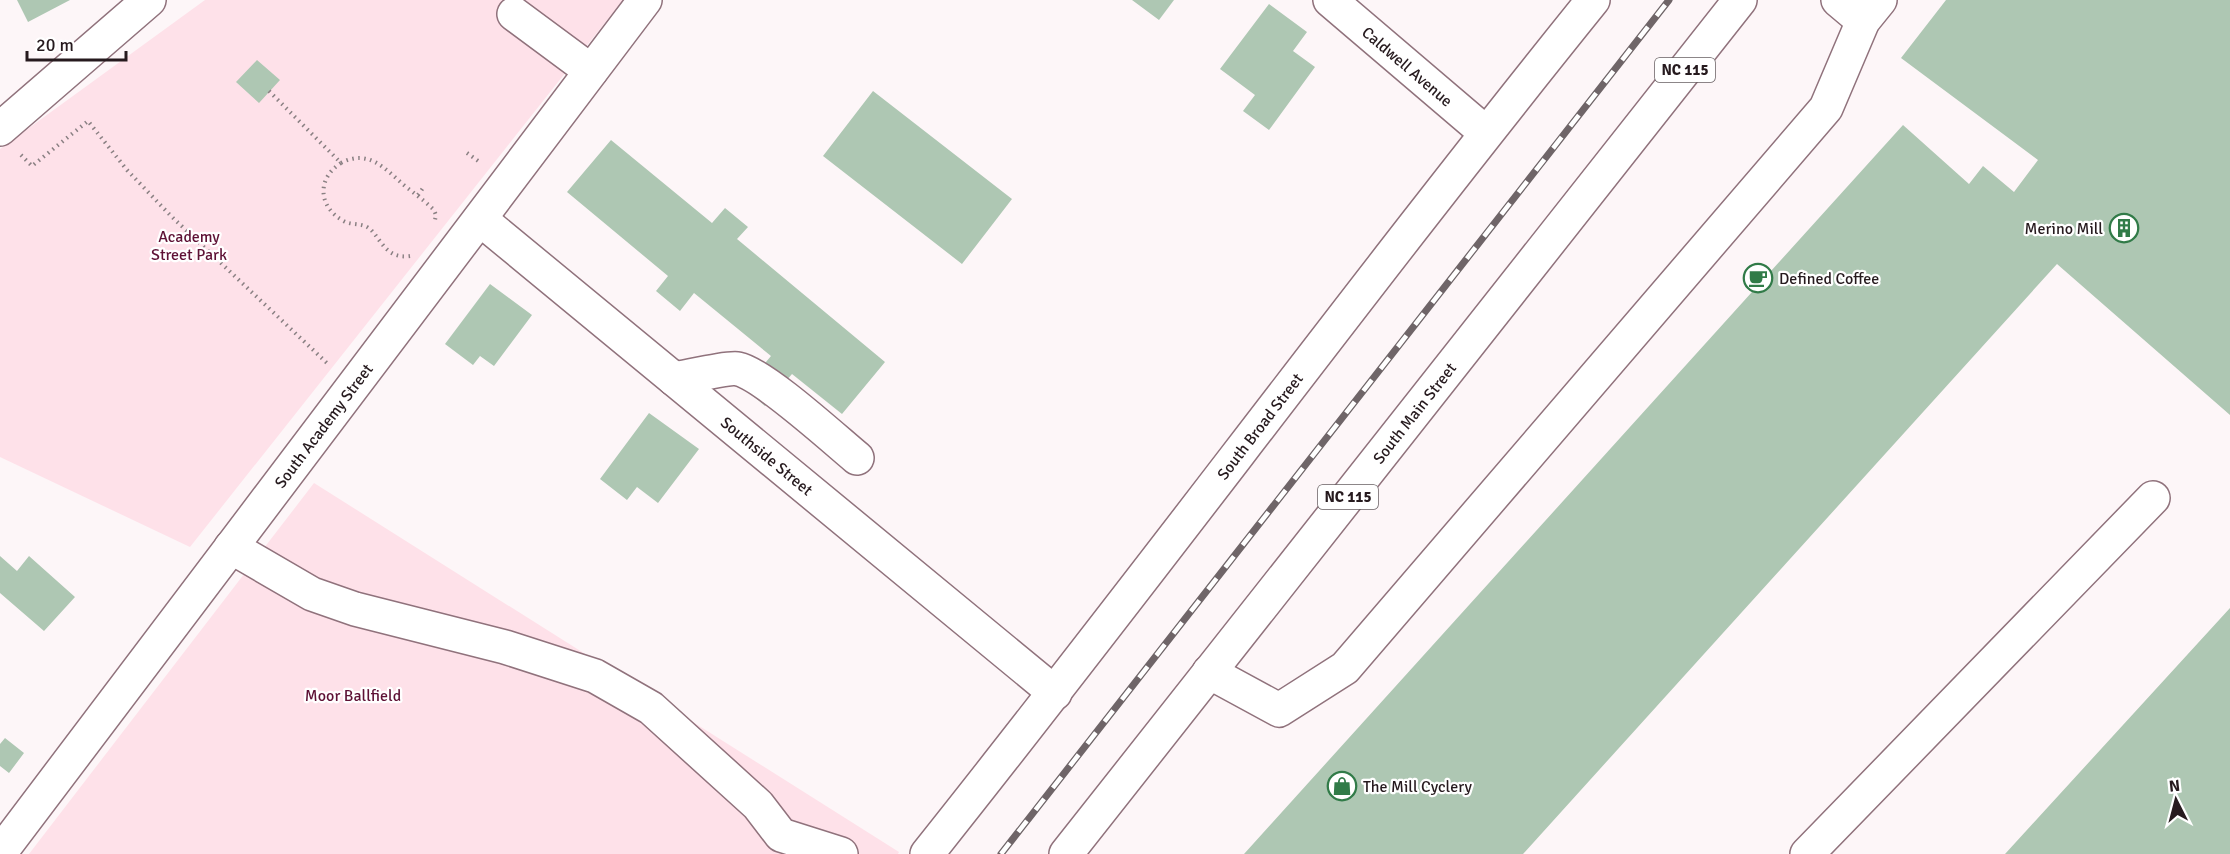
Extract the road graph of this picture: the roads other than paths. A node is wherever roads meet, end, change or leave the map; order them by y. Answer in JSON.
{"nodes":[{"id":1,"x":149,"y":0,"type":"edge"},
{"id":2,"x":645,"y":0,"type":"edge"},
{"id":3,"x":1330,"y":0,"type":"edge"},
{"id":4,"x":1593,"y":0,"type":"edge"},
{"id":5,"x":1740,"y":0,"type":"edge"},
{"id":6,"x":1838,"y":0,"type":"edge"},
{"id":7,"x":1871,"y":11,"type":"edge"},
{"id":8,"x":514,"y":14,"type":"dead end"},
{"id":9,"x":591,"y":71,"type":"junction"},
{"id":10,"x":1486,"y":133,"type":"junction"},
{"id":11,"x":7,"y":138,"type":"edge"},
{"id":12,"x":480,"y":219,"type":"junction"},
{"id":13,"x":674,"y":379,"type":"junction"},
{"id":14,"x":857,"y":458,"type":"dead end"},
{"id":15,"x":2153,"y":498,"type":"dead end"},
{"id":16,"x":231,"y":547,"type":"junction"},
{"id":17,"x":1209,"y":672,"type":"junction"},
{"id":18,"x":1055,"y":693,"type":"junction"},
{"id":19,"x":784,"y":845,"type":"edge"},
{"id":20,"x":0,"y":853,"type":"edge"},
{"id":21,"x":841,"y":854,"type":"edge"},
{"id":22,"x":927,"y":854,"type":"edge"},
{"id":23,"x":1066,"y":854,"type":"edge"},
{"id":24,"x":1807,"y":854,"type":"edge"}],
"edges":[{"from":1,"to":11,"type":"street"},
{"from":2,"to":9,"type":"street","name":"South Academy Street"},
{"from":3,"to":10,"type":"street","name":"Caldwell Avenue"},
{"from":4,"to":10,"type":"street","name":"South Broad Street"},
{"from":5,"to":17,"type":"street","name":"South Main Street","number":"NC 115"},
{"from":6,"to":7,"type":"street"},
{"from":7,"to":17,"type":"street"},
{"from":8,"to":9,"type":"street"},
{"from":9,"to":12,"type":"street","name":"South Academy Street"},
{"from":10,"to":18,"type":"street","name":"South Broad Street"},
{"from":12,"to":13,"type":"street","name":"Southside Street"},
{"from":12,"to":16,"type":"street","name":"South Academy Street"},
{"from":13,"to":14,"type":"street"},
{"from":13,"to":18,"type":"street","name":"Southside Street"},
{"from":15,"to":24,"type":"street"},
{"from":16,"to":19,"type":"street"},
{"from":16,"to":20,"type":"street","name":"South Academy Street"},
{"from":17,"to":23,"type":"street","name":"South Main Street","number":"NC 115"},
{"from":18,"to":22,"type":"street","name":"South Broad Street"},
{"from":19,"to":21,"type":"street"}]}
